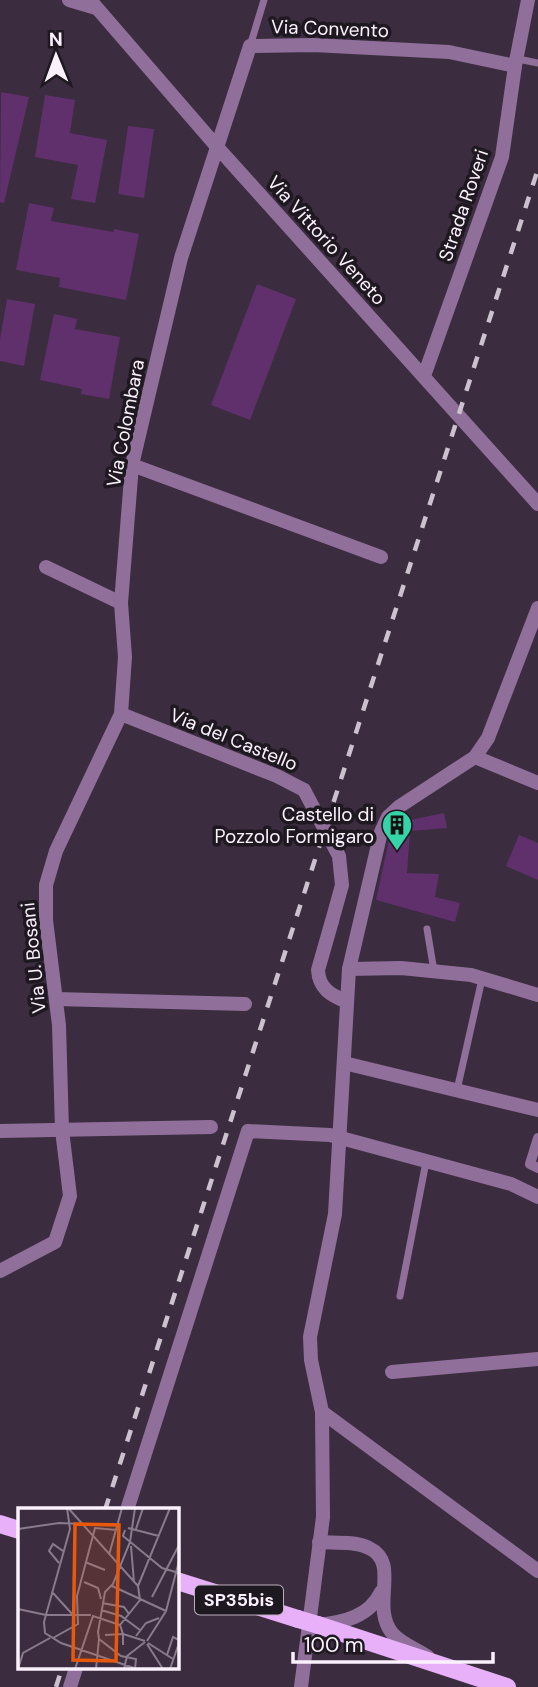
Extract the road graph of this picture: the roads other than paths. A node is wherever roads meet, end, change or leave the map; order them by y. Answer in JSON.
{"nodes":[{"id":1,"x":69,"y":0,"type":"edge"},
{"id":2,"x":264,"y":0,"type":"edge"},
{"id":3,"x":528,"y":0,"type":"edge"},
{"id":4,"x":93,"y":4,"type":"edge"},
{"id":5,"x":250,"y":46,"type":"junction"},
{"id":6,"x":519,"y":63,"type":"junction"},
{"id":7,"x":538,"y":63,"type":"edge"},
{"id":8,"x":218,"y":148,"type":"junction"},
{"id":9,"x":424,"y":376,"type":"junction"},
{"id":10,"x":132,"y":466,"type":"junction"},
{"id":11,"x":538,"y":504,"type":"edge"},
{"id":12,"x":381,"y":557,"type":"dead end"},
{"id":13,"x":46,"y":567,"type":"dead end"},
{"id":14,"x":121,"y":603,"type":"junction"},
{"id":15,"x":538,"y":608,"type":"edge"},
{"id":16,"x":121,"y":714,"type":"junction"},
{"id":17,"x":475,"y":757,"type":"junction"},
{"id":18,"x":538,"y":783,"type":"edge"},
{"id":19,"x":427,"y":929,"type":"dead end"},
{"id":20,"x":349,"y":969,"type":"junction"},
{"id":21,"x":434,"y":972,"type":"junction"},
{"id":22,"x":483,"y":978,"type":"junction"},
{"id":23,"x":538,"y":995,"type":"edge"},
{"id":24,"x":56,"y":999,"type":"junction"},
{"id":25,"x":347,"y":1002,"type":"junction"},
{"id":26,"x":245,"y":1004,"type":"dead end"},
{"id":27,"x":344,"y":1063,"type":"junction"},
{"id":28,"x":457,"y":1090,"type":"junction"},
{"id":29,"x":538,"y":1110,"type":"edge"},
{"id":30,"x":211,"y":1127,"type":"dead end"},
{"id":31,"x":62,"y":1130,"type":"junction"},
{"id":32,"x":0,"y":1131,"type":"edge"},
{"id":33,"x":538,"y":1138,"type":"edge"},
{"id":34,"x":341,"y":1139,"type":"junction"},
{"id":35,"x":426,"y":1162,"type":"junction"},
{"id":36,"x":538,"y":1168,"type":"edge"},
{"id":37,"x":538,"y":1196,"type":"edge"},
{"id":38,"x":0,"y":1271,"type":"edge"},
{"id":39,"x":400,"y":1296,"type":"dead end"},
{"id":40,"x":538,"y":1359,"type":"edge"},
{"id":41,"x":392,"y":1372,"type":"dead end"},
{"id":42,"x":322,"y":1412,"type":"junction"},
{"id":43,"x":128,"y":1508,"type":"edge"},
{"id":44,"x":0,"y":1524,"type":"edge"},
{"id":45,"x":18,"y":1530,"type":"edge"},
{"id":46,"x":320,"y":1542,"type":"junction"},
{"id":47,"x":538,"y":1571,"type":"edge"},
{"id":48,"x":178,"y":1581,"type":"edge"},
{"id":49,"x":383,"y":1588,"type":"junction"},
{"id":50,"x":318,"y":1625,"type":"junction"},
{"id":51,"x":439,"y":1664,"type":"junction"},
{"id":52,"x":75,"y":1670,"type":"edge"},
{"id":53,"x":70,"y":1687,"type":"edge"},
{"id":54,"x":301,"y":1687,"type":"edge"},
{"id":55,"x":507,"y":1687,"type":"edge"}],
"edges":[{"from":1,"to":4,"type":"street"},
{"from":2,"to":5,"type":"lane"},
{"from":3,"to":6,"type":"street","name":"Strada Roveri"},
{"from":4,"to":8,"type":"street","name":"Via Vittorio Veneto"},
{"from":5,"to":6,"type":"street","name":"Via Convento"},
{"from":5,"to":8,"type":"street","name":"Via Convento"},
{"from":6,"to":7,"type":"lane"},
{"from":6,"to":9,"type":"street","name":"Strada Roveri"},
{"from":8,"to":9,"type":"street","name":"Via Vittorio Veneto"},
{"from":8,"to":10,"type":"street","name":"Via Colombara"},
{"from":9,"to":11,"type":"street","name":"Via Vittorio Veneto"},
{"from":10,"to":12,"type":"street"},
{"from":10,"to":14,"type":"street","name":"Via Colombara"},
{"from":13,"to":14,"type":"street"},
{"from":14,"to":16,"type":"street","name":"Via Colombara"},
{"from":15,"to":17,"type":"street"},
{"from":16,"to":24,"type":"street","name":"Via U. Bosani"},
{"from":16,"to":25,"type":"street","name":"Via del Castello","bridge":true},
{"from":17,"to":18,"type":"street"},
{"from":17,"to":20,"type":"street"},
{"from":19,"to":21,"type":"lane"},
{"from":20,"to":21,"type":"street"},
{"from":20,"to":25,"type":"street"},
{"from":21,"to":22,"type":"street"},
{"from":22,"to":23,"type":"street"},
{"from":22,"to":28,"type":"lane"},
{"from":24,"to":26,"type":"street"},
{"from":24,"to":31,"type":"street","name":"Via U. Bosani"},
{"from":25,"to":27,"type":"street"},
{"from":27,"to":28,"type":"street"},
{"from":27,"to":34,"type":"street"},
{"from":28,"to":29,"type":"street"},
{"from":30,"to":31,"type":"street"},
{"from":31,"to":32,"type":"street"},
{"from":31,"to":38,"type":"street","name":"Via U. Bosani"},
{"from":33,"to":36,"type":"street"},
{"from":34,"to":35,"type":"street"},
{"from":34,"to":42,"type":"street"},
{"from":34,"to":43,"type":"street"},
{"from":35,"to":37,"type":"street"},
{"from":35,"to":39,"type":"lane"},
{"from":40,"to":41,"type":"street"},
{"from":42,"to":46,"type":"street"},
{"from":42,"to":47,"type":"street"},
{"from":44,"to":45,"type":"main road"},
{"from":46,"to":49,"type":"street"},
{"from":46,"to":54,"type":"street"},
{"from":48,"to":50,"type":"main road","number":"SP35bis","bridge":true},
{"from":49,"to":50,"type":"street"},
{"from":49,"to":51,"type":"street"},
{"from":50,"to":51,"type":"main road","number":"SP35bis"},
{"from":51,"to":55,"type":"main road","number":"SP35bis"},
{"from":52,"to":53,"type":"street"}]}
